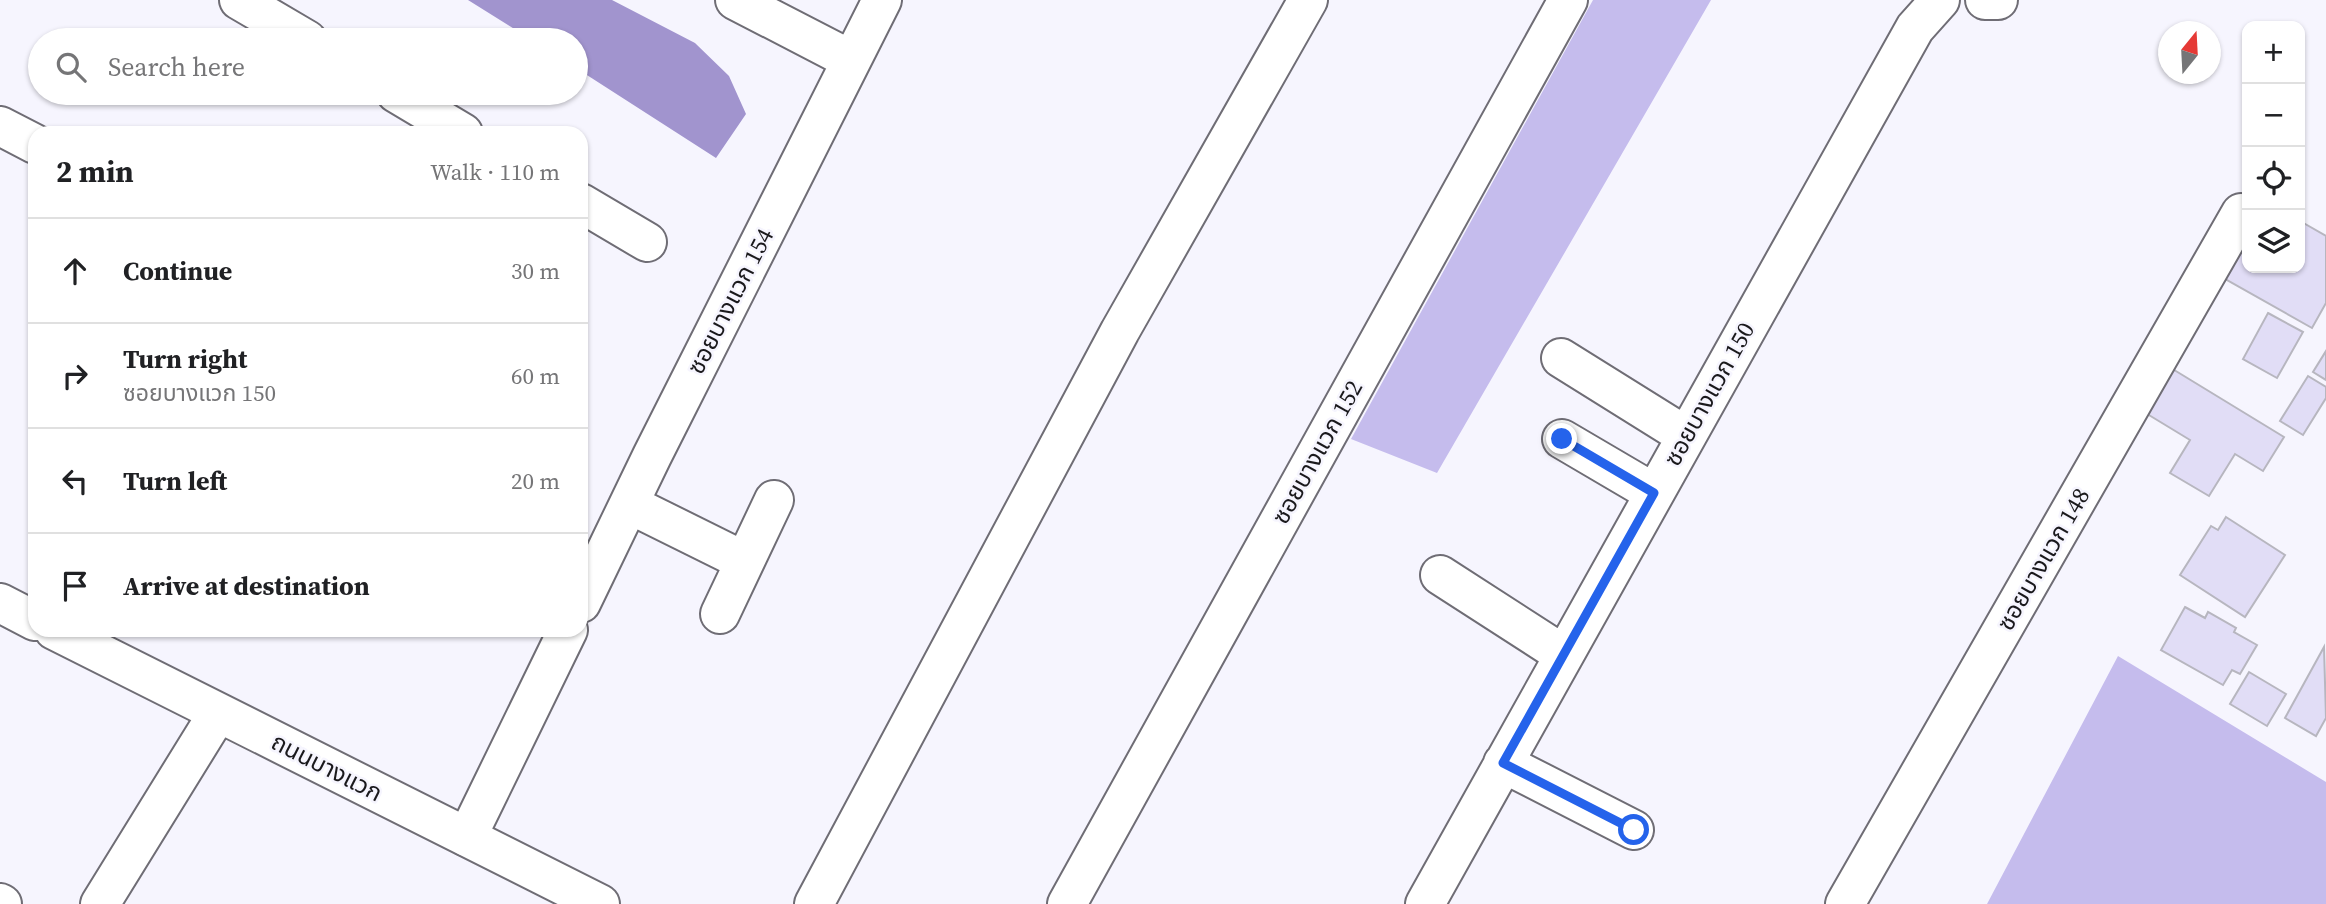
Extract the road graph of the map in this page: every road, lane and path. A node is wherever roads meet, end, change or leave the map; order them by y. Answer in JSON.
{"nodes":[{"id":1,"x":239,"y":0,"type":"edge"},
{"id":2,"x":735,"y":0,"type":"edge"},
{"id":3,"x":882,"y":0,"type":"edge"},
{"id":4,"x":1308,"y":0,"type":"edge"},
{"id":5,"x":1568,"y":0,"type":"edge"},
{"id":6,"x":1940,"y":0,"type":"edge"},
{"id":7,"x":1985,"y":0,"type":"edge"},
{"id":8,"x":1998,"y":0,"type":"edge"},
{"id":9,"x":287,"y":28,"type":"edge"},
{"id":10,"x":851,"y":60,"type":"junction"},
{"id":11,"x":416,"y":105,"type":"edge"},
{"id":12,"x":0,"y":126,"type":"edge"},
{"id":13,"x":451,"y":126,"type":"edge"},
{"id":14,"x":28,"y":140,"type":"edge"},
{"id":15,"x":588,"y":207,"type":"edge"},
{"id":16,"x":2241,"y":214,"type":"dead end"},
{"id":17,"x":647,"y":242,"type":"dead end"},
{"id":18,"x":1561,"y":358,"type":"dead end"},
{"id":19,"x":1686,"y":436,"type":"junction"},
{"id":20,"x":1562,"y":439,"type":"dead end"},
{"id":21,"x":1654,"y":493,"type":"junction"},
{"id":22,"x":774,"y":500,"type":"dead end"},
{"id":23,"x":629,"y":504,"type":"junction"},
{"id":24,"x":744,"y":561,"type":"junction"},
{"id":25,"x":1440,"y":575,"type":"dead end"},
{"id":26,"x":588,"y":589,"type":"edge"},
{"id":27,"x":0,"y":603,"type":"edge"},
{"id":28,"x":720,"y":614,"type":"dead end"},
{"id":29,"x":28,"y":617,"type":"edge"},
{"id":30,"x":68,"y":637,"type":"edge"},
{"id":31,"x":565,"y":637,"type":"edge"},
{"id":32,"x":1564,"y":655,"type":"junction"},
{"id":33,"x":218,"y":713,"type":"junction"},
{"id":34,"x":1503,"y":763,"type":"junction"},
{"id":35,"x":1634,"y":830,"type":"dead end"},
{"id":36,"x":467,"y":837,"type":"junction"},
{"id":37,"x":100,"y":904,"type":"edge"},
{"id":38,"x":600,"y":904,"type":"edge"},
{"id":39,"x":814,"y":904,"type":"edge"},
{"id":40,"x":1067,"y":904,"type":"edge"},
{"id":41,"x":1425,"y":904,"type":"edge"},
{"id":42,"x":1845,"y":904,"type":"edge"}],
"edges":[{"from":1,"to":9,"type":"street"},
{"from":2,"to":10,"type":"street"},
{"from":3,"to":10,"type":"street","name":"ซอยบางแวก 154"},
{"from":4,"to":39,"type":"street"},
{"from":5,"to":40,"type":"street","name":"ซอยบางแวก 152"},
{"from":6,"to":19,"type":"street","name":"ซอยบางแวก 150"},
{"from":7,"to":8,"type":"street"},
{"from":10,"to":23,"type":"street","name":"ซอยบางแวก 154"},
{"from":11,"to":13,"type":"street"},
{"from":12,"to":14,"type":"street"},
{"from":15,"to":17,"type":"street"},
{"from":16,"to":42,"type":"street","name":"ซอยบางแวก 148"},
{"from":18,"to":19,"type":"street"},
{"from":19,"to":21,"type":"street","name":"ซอยบางแวก 150"},
{"from":20,"to":21,"type":"street"},
{"from":21,"to":32,"type":"street","name":"ซอยบางแวก 150"},
{"from":22,"to":24,"type":"street"},
{"from":23,"to":24,"type":"street"},
{"from":23,"to":26,"type":"street","name":"ซอยบางแวก 154"},
{"from":24,"to":28,"type":"street"},
{"from":25,"to":32,"type":"street"},
{"from":27,"to":29,"type":"street"},
{"from":30,"to":33,"type":"street","name":"ถนนบางแวก"},
{"from":31,"to":36,"type":"street"},
{"from":32,"to":34,"type":"street","name":"ซอยบางแวก 150"},
{"from":33,"to":36,"type":"street","name":"ถนนบางแวก"},
{"from":33,"to":37,"type":"street"},
{"from":34,"to":35,"type":"street"},
{"from":34,"to":41,"type":"street","name":"ซอยบางแวก 150"},
{"from":36,"to":38,"type":"street","name":"ถนนบางแวก"}]}
